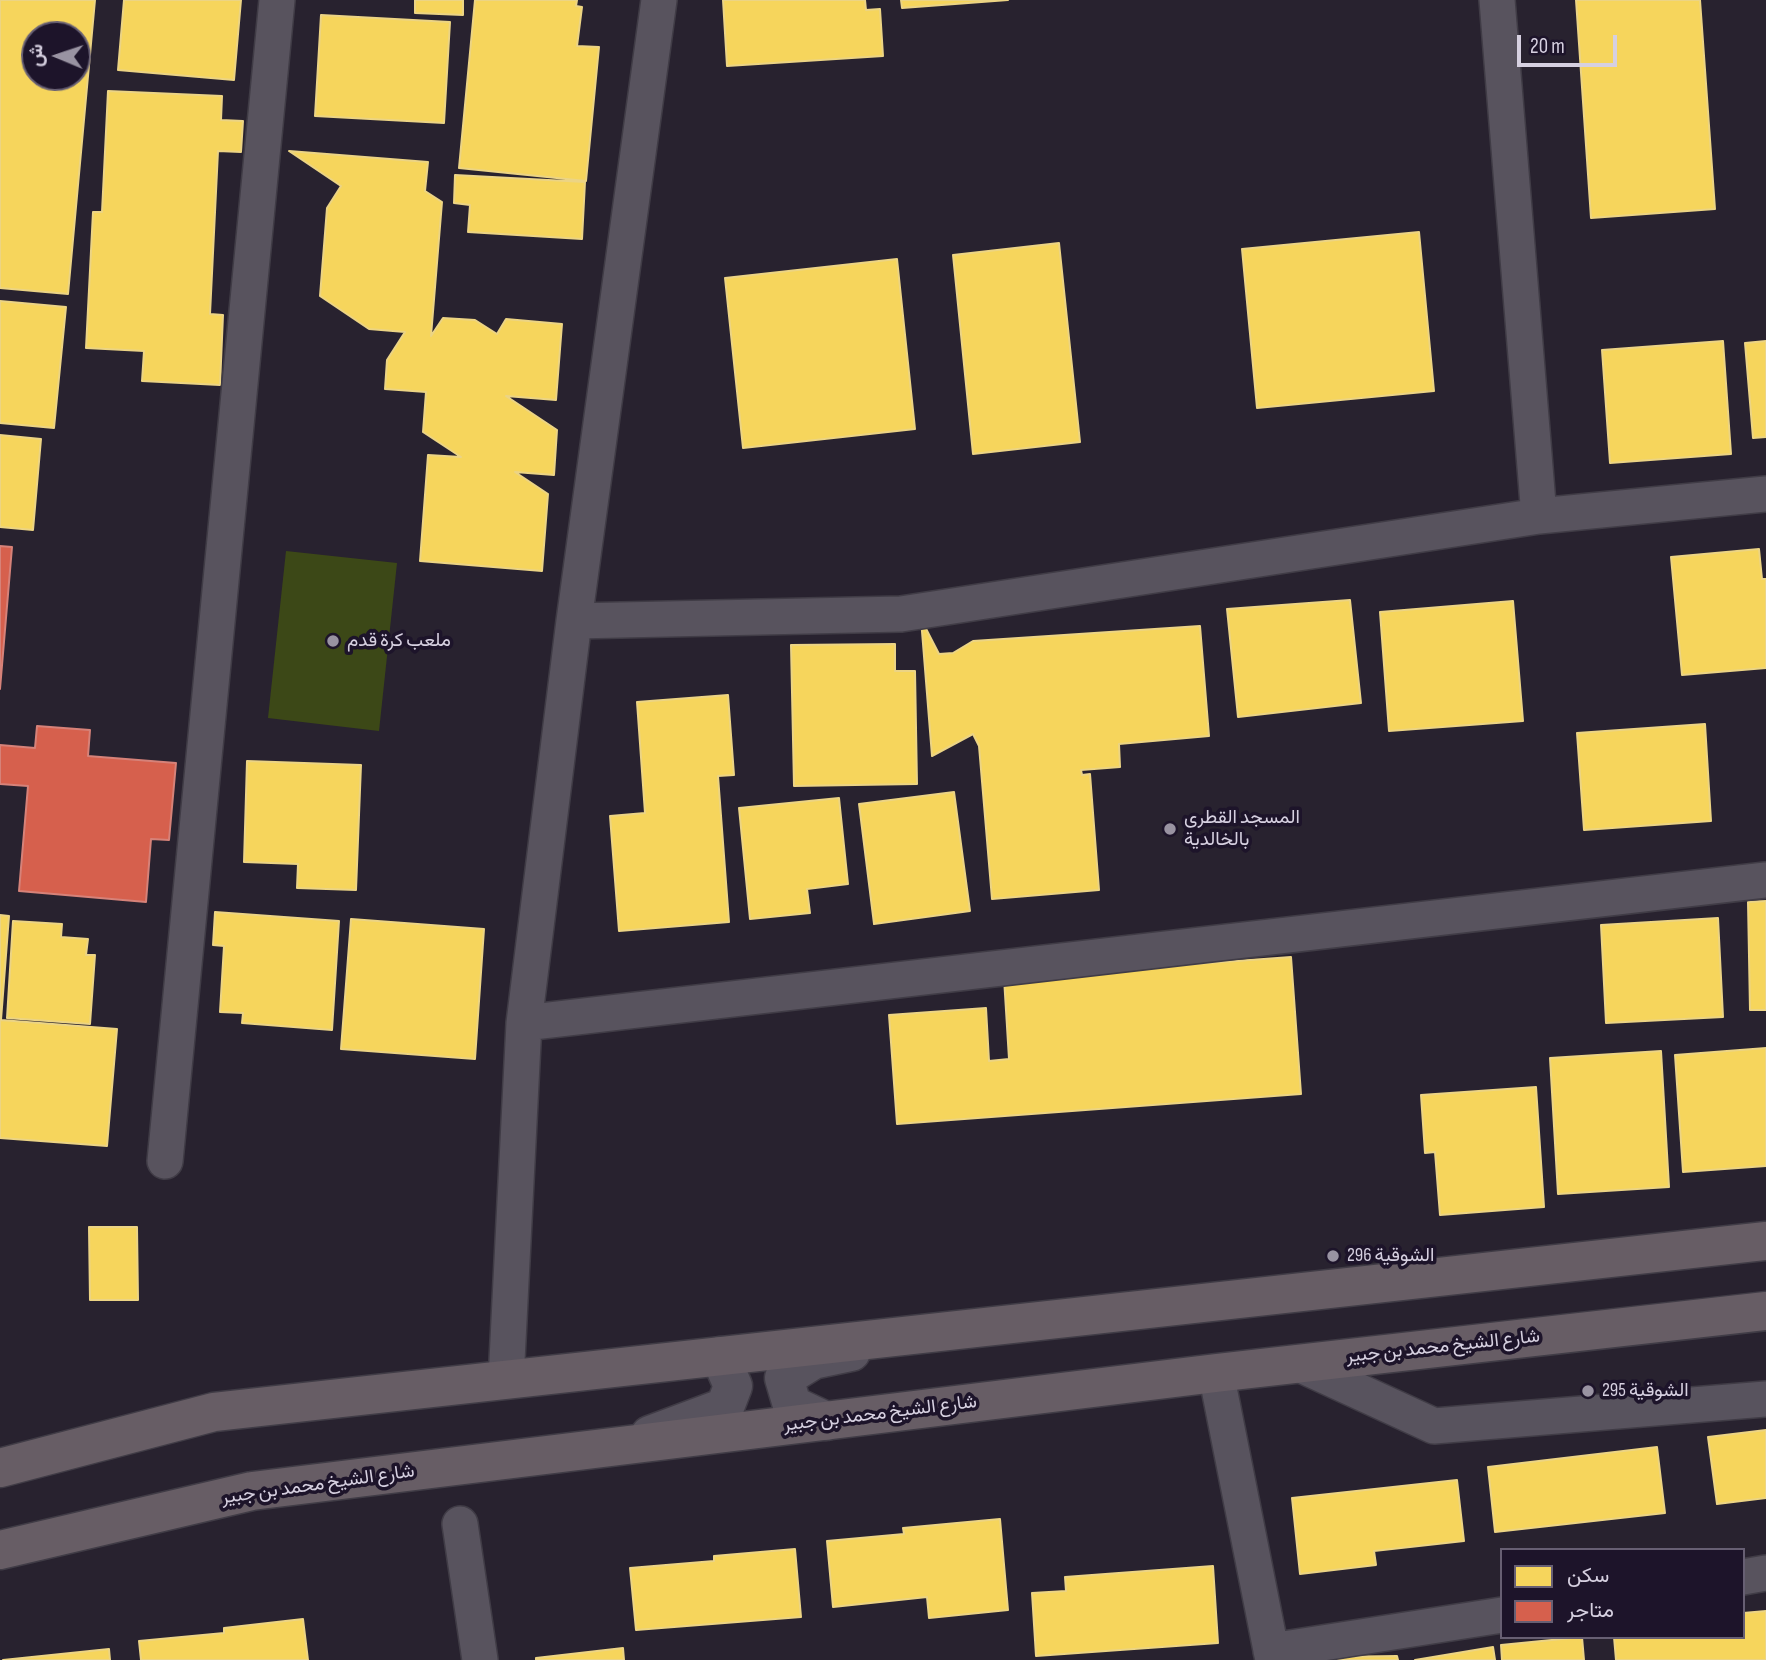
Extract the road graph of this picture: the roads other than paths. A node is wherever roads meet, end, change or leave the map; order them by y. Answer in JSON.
{"nodes":[{"id":1,"x":277,"y":0,"type":"edge"},
{"id":2,"x":659,"y":0,"type":"edge"},
{"id":3,"x":1497,"y":0,"type":"edge"},
{"id":4,"x":1766,"y":494,"type":"edge"},
{"id":5,"x":1539,"y":516,"type":"junction"},
{"id":6,"x":574,"y":621,"type":"junction"},
{"id":7,"x":1766,"y":880,"type":"edge"},
{"id":8,"x":524,"y":1023,"type":"junction"},
{"id":9,"x":165,"y":1161,"type":"dead end"},
{"id":10,"x":1766,"y":1241,"type":"edge"},
{"id":11,"x":1766,"y":1311,"type":"edge"},
{"id":12,"x":942,"y":1332,"type":"junction"},
{"id":13,"x":720,"y":1356,"type":"junction"},
{"id":14,"x":1297,"y":1363,"type":"junction"},
{"id":15,"x":1216,"y":1373,"type":"junction"},
{"id":16,"x":506,"y":1380,"type":"junction"},
{"id":17,"x":1766,"y":1399,"type":"edge"},
{"id":18,"x":826,"y":1420,"type":"junction"},
{"id":19,"x":618,"y":1446,"type":"junction"},
{"id":20,"x":0,"y":1468,"type":"edge"},
{"id":21,"x":460,"y":1524,"type":"dead end"},
{"id":22,"x":0,"y":1550,"type":"edge"},
{"id":23,"x":1766,"y":1573,"type":"edge"},
{"id":24,"x":1745,"y":1577,"type":"edge"},
{"id":25,"x":1500,"y":1615,"type":"edge"},
{"id":26,"x":1272,"y":1655,"type":"edge"},
{"id":27,"x":480,"y":1660,"type":"edge"}],
"edges":[{"from":1,"to":9,"type":"street"},
{"from":2,"to":6,"type":"street"},
{"from":3,"to":5,"type":"street"},
{"from":4,"to":5,"type":"street"},
{"from":5,"to":6,"type":"street"},
{"from":6,"to":8,"type":"street"},
{"from":7,"to":8,"type":"street"},
{"from":8,"to":16,"type":"street"},
{"from":10,"to":12,"type":"main road"},
{"from":11,"to":14,"type":"main road","name":"شارع الشيخ محمد بن جبير"},
{"from":12,"to":13,"type":"main road"},
{"from":12,"to":18,"type":"main road"},
{"from":13,"to":16,"type":"main road"},
{"from":13,"to":19,"type":"main road"},
{"from":14,"to":15,"type":"main road","name":"شارع الشيخ محمد بن جبير"},
{"from":14,"to":17,"type":"street"},
{"from":15,"to":18,"type":"main road","name":"شارع الشيخ محمد بن جبير"},
{"from":15,"to":26,"type":"street"},
{"from":16,"to":20,"type":"main road"},
{"from":18,"to":19,"type":"main road","name":"شارع الشيخ محمد بن جبير"},
{"from":19,"to":22,"type":"main road","name":"شارع الشيخ محمد بن جبير"},
{"from":21,"to":27,"type":"street"},
{"from":23,"to":24,"type":"street"},
{"from":25,"to":26,"type":"street"}]}
